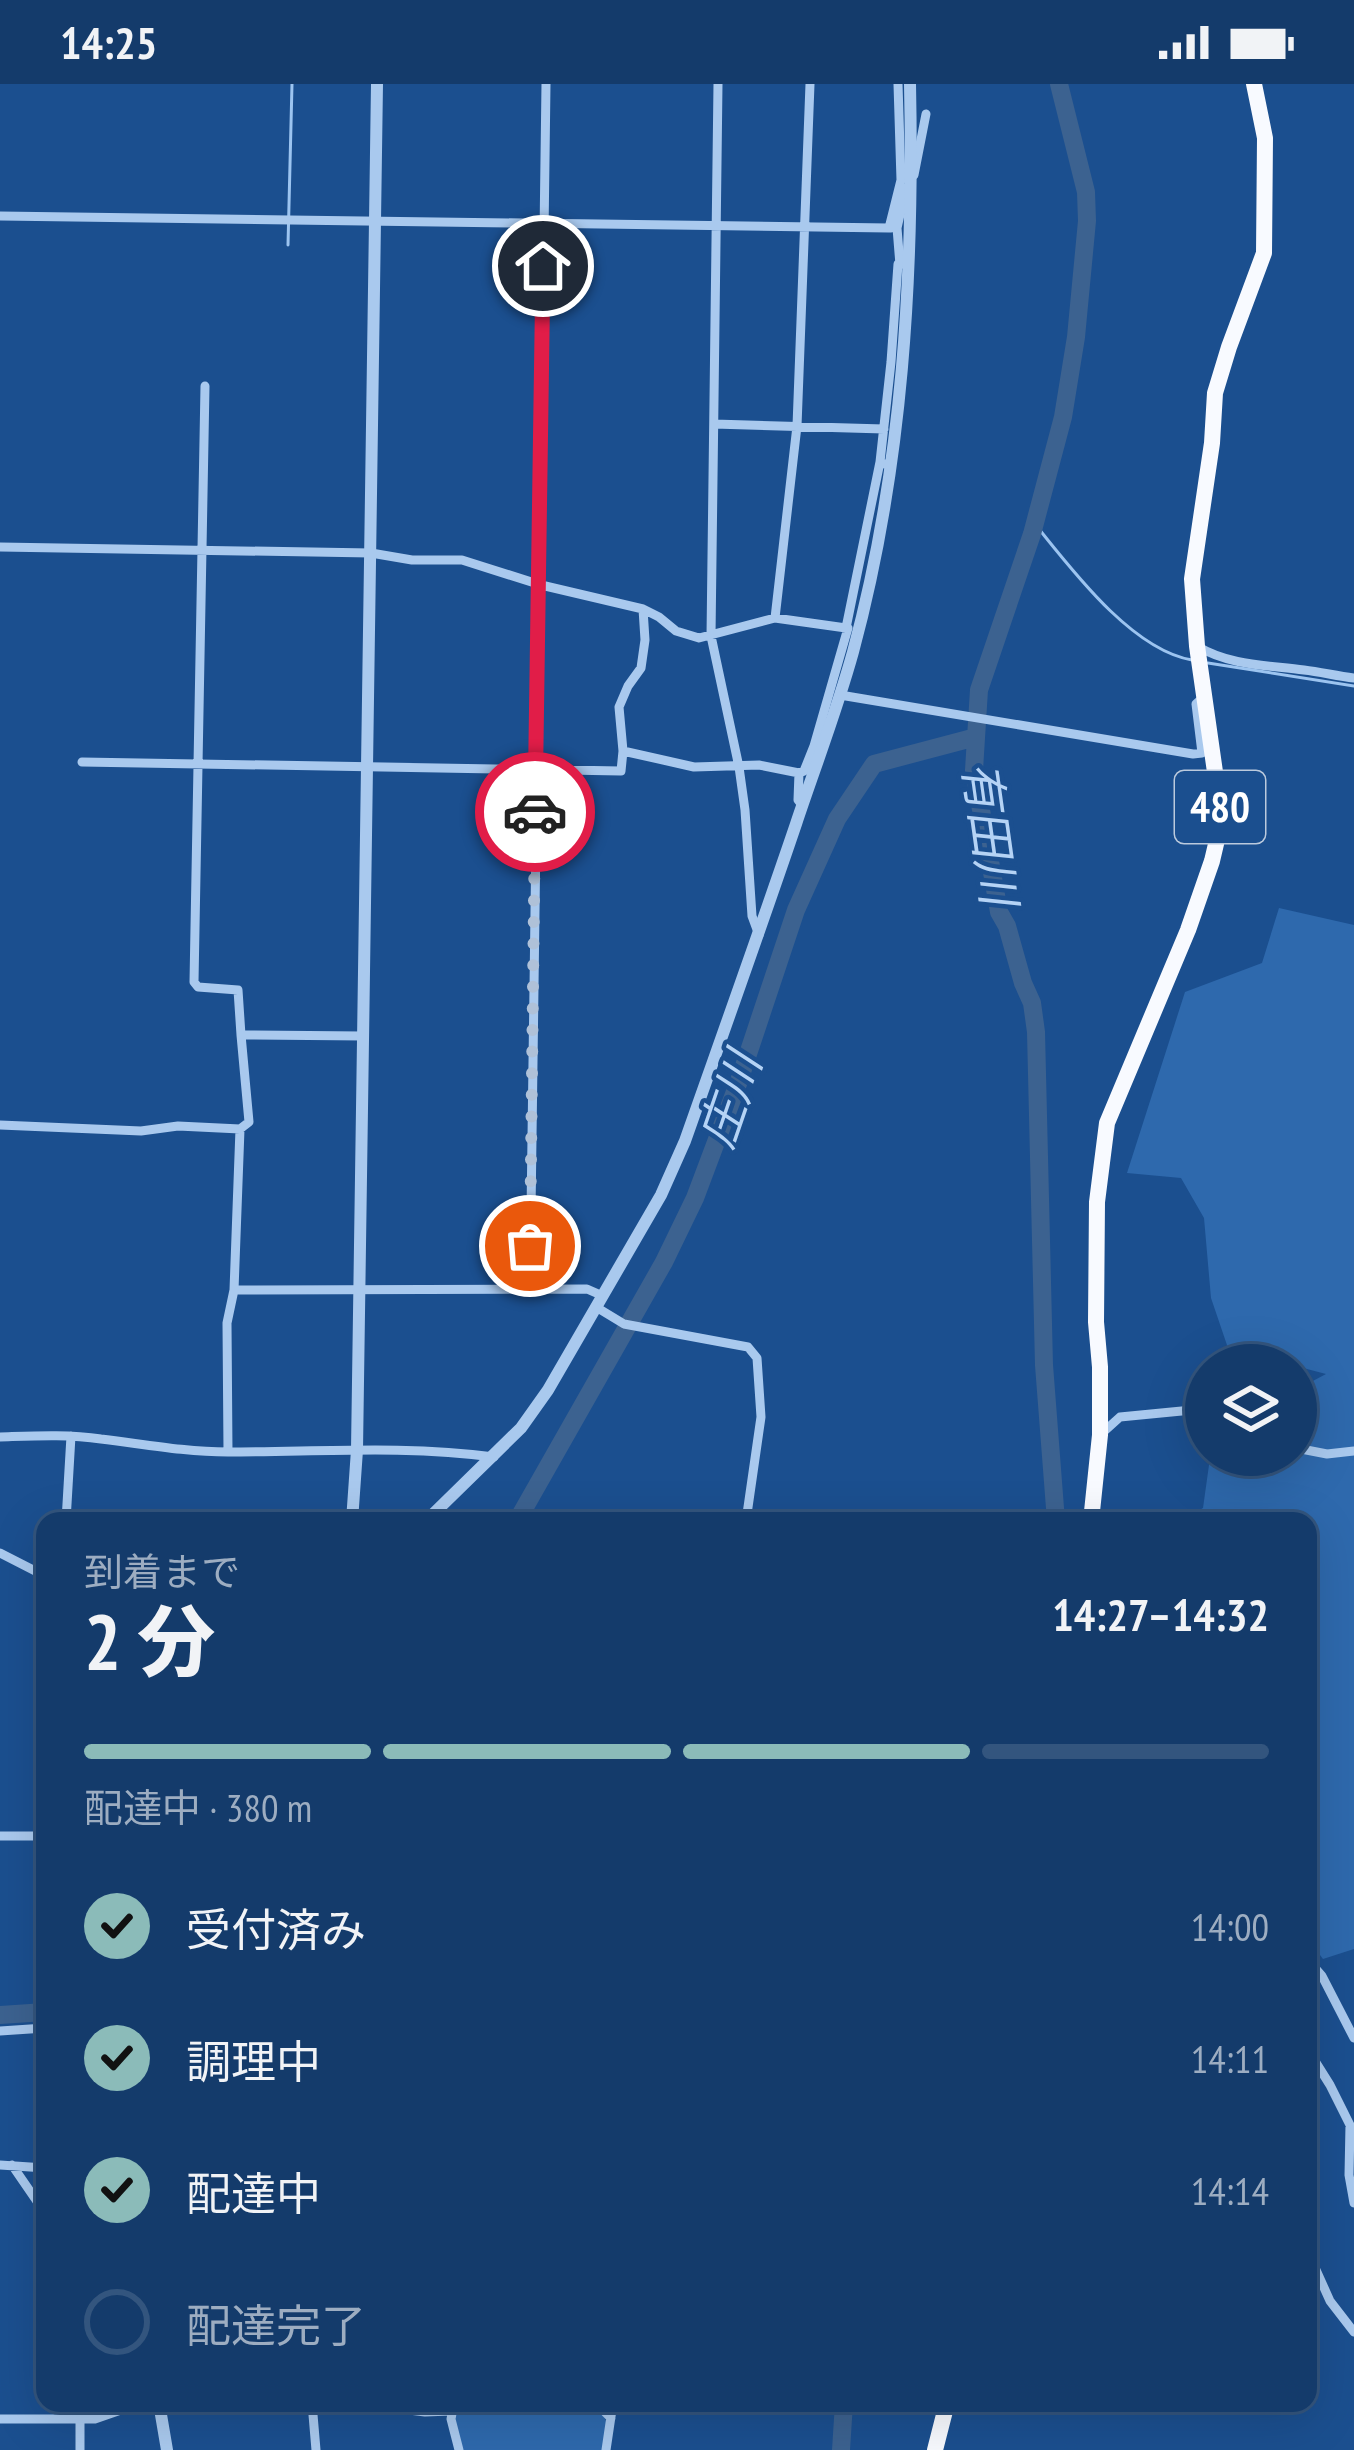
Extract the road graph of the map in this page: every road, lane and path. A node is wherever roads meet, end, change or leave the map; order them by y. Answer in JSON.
{"nodes":[{"id":1,"x":377,"y":84,"type":"edge"},
{"id":2,"x":546,"y":84,"type":"edge"},
{"id":3,"x":718,"y":84,"type":"edge"},
{"id":4,"x":810,"y":84,"type":"edge"},
{"id":5,"x":898,"y":84,"type":"edge"},
{"id":6,"x":910,"y":84,"type":"edge"},
{"id":7,"x":1254,"y":84,"type":"edge"},
{"id":8,"x":926,"y":113,"type":"dead end"},
{"id":9,"x":912,"y":182,"type":"junction"},
{"id":10,"x":0,"y":216,"type":"edge"},
{"id":11,"x":375,"y":221,"type":"junction"},
{"id":12,"x":544,"y":224,"type":"junction"},
{"id":13,"x":716,"y":226,"type":"junction"},
{"id":14,"x":807,"y":227,"type":"junction"},
{"id":15,"x":893,"y":228,"type":"junction"},
{"id":16,"x":903,"y":268,"type":"junction"},
{"id":17,"x":205,"y":386,"type":"dead end"},
{"id":18,"x":714,"y":424,"type":"junction"},
{"id":19,"x":797,"y":426,"type":"junction"},
{"id":20,"x":884,"y":429,"type":"junction"},
{"id":21,"x":885,"y":464,"type":"junction"},
{"id":22,"x":0,"y":547,"type":"edge"},
{"id":23,"x":202,"y":550,"type":"junction"},
{"id":24,"x":370,"y":553,"type":"junction"},
{"id":25,"x":541,"y":585,"type":"junction"},
{"id":26,"x":867,"y":592,"type":"junction"},
{"id":27,"x":643,"y":609,"type":"junction"},
{"id":28,"x":776,"y":618,"type":"junction"},
{"id":29,"x":846,"y":628,"type":"junction"},
{"id":30,"x":711,"y":637,"type":"junction"},
{"id":31,"x":1197,"y":646,"type":"junction"},
{"id":32,"x":1354,"y":678,"type":"edge"},
{"id":33,"x":844,"y":696,"type":"junction"},
{"id":34,"x":1204,"y":696,"type":"junction"},
{"id":35,"x":622,"y":751,"type":"junction"},
{"id":36,"x":82,"y":762,"type":"dead end"},
{"id":37,"x":200,"y":764,"type":"junction"},
{"id":38,"x":739,"y":766,"type":"junction"},
{"id":39,"x":367,"y":767,"type":"junction"},
{"id":40,"x":536,"y":770,"type":"junction"},
{"id":41,"x":799,"y":772,"type":"junction"},
{"id":42,"x":802,"y":805,"type":"junction"},
{"id":43,"x":758,"y":935,"type":"junction"},
{"id":44,"x":242,"y":1034,"type":"junction"},
{"id":45,"x":363,"y":1036,"type":"junction"},
{"id":46,"x":0,"y":1125,"type":"edge"},
{"id":47,"x":240,"y":1129,"type":"junction"},
{"id":48,"x":359,"y":1288,"type":"junction"},
{"id":49,"x":530,"y":1288,"type":"junction"},
{"id":50,"x":235,"y":1290,"type":"junction"},
{"id":51,"x":600,"y":1301,"type":"junction"},
{"id":52,"x":1185,"y":1411,"type":"edge"},
{"id":53,"x":71,"y":1436,"type":"junction"},
{"id":54,"x":1100,"y":1436,"type":"junction"},
{"id":55,"x":0,"y":1437,"type":"edge"},
{"id":56,"x":357,"y":1450,"type":"junction"},
{"id":57,"x":1354,"y":1451,"type":"edge"},
{"id":58,"x":1317,"y":1452,"type":"edge"},
{"id":59,"x":228,"y":1453,"type":"junction"},
{"id":60,"x":494,"y":1457,"type":"junction"},
{"id":61,"x":67,"y":1512,"type":"edge"},
{"id":62,"x":353,"y":1512,"type":"edge"},
{"id":63,"x":436,"y":1512,"type":"edge"},
{"id":64,"x":747,"y":1512,"type":"edge"},
{"id":65,"x":1092,"y":1512,"type":"edge"},
{"id":66,"x":0,"y":1553,"type":"edge"},
{"id":67,"x":36,"y":1571,"type":"edge"},
{"id":68,"x":0,"y":1836,"type":"edge"},
{"id":69,"x":36,"y":1836,"type":"edge"},
{"id":70,"x":1317,"y":1970,"type":"edge"},
{"id":71,"x":36,"y":2029,"type":"edge"},
{"id":72,"x":0,"y":2031,"type":"edge"},
{"id":73,"x":1354,"y":2038,"type":"edge"},
{"id":74,"x":1317,"y":2064,"type":"edge"},
{"id":75,"x":6,"y":2165,"type":"edge"},
{"id":76,"x":36,"y":2167,"type":"edge"},
{"id":77,"x":36,"y":2202,"type":"edge"},
{"id":78,"x":1354,"y":2203,"type":"edge"},
{"id":79,"x":1317,"y":2272,"type":"edge"},
{"id":80,"x":1354,"y":2332,"type":"edge"},
{"id":81,"x":118,"y":2412,"type":"edge"},
{"id":82,"x":161,"y":2412,"type":"edge"},
{"id":83,"x":313,"y":2412,"type":"edge"},
{"id":84,"x":448,"y":2412,"type":"edge"},
{"id":85,"x":604,"y":2412,"type":"edge"},
{"id":86,"x":612,"y":2412,"type":"edge"},
{"id":87,"x":945,"y":2412,"type":"edge"},
{"id":88,"x":74,"y":2416,"type":"junction"},
{"id":89,"x":611,"y":2418,"type":"junction"},
{"id":90,"x":0,"y":2419,"type":"edge"},
{"id":91,"x":80,"y":2450,"type":"edge"},
{"id":92,"x":167,"y":2450,"type":"edge"},
{"id":93,"x":316,"y":2450,"type":"edge"},
{"id":94,"x":459,"y":2450,"type":"edge"},
{"id":95,"x":606,"y":2450,"type":"edge"},
{"id":96,"x":935,"y":2450,"type":"edge"}],
"edges":[{"from":1,"to":11,"type":"street"},
{"from":2,"to":12,"type":"street"},
{"from":3,"to":13,"type":"street"},
{"from":4,"to":14,"type":"street"},
{"from":5,"to":15,"type":"street"},
{"from":6,"to":9,"type":"street"},
{"from":7,"to":31,"type":"highway","number":"480"},
{"from":8,"to":9,"type":"street"},
{"from":9,"to":15,"type":"street"},
{"from":9,"to":16,"type":"street"},
{"from":10,"to":11,"type":"street"},
{"from":11,"to":12,"type":"street"},
{"from":11,"to":24,"type":"street"},
{"from":12,"to":13,"type":"street"},
{"from":12,"to":25,"type":"street"},
{"from":13,"to":14,"type":"street"},
{"from":13,"to":18,"type":"street"},
{"from":14,"to":15,"type":"street"},
{"from":14,"to":19,"type":"street"},
{"from":15,"to":16,"type":"street"},
{"from":16,"to":20,"type":"street"},
{"from":16,"to":21,"type":"street"},
{"from":17,"to":23,"type":"street"},
{"from":18,"to":19,"type":"street"},
{"from":18,"to":30,"type":"street"},
{"from":19,"to":20,"type":"street"},
{"from":19,"to":28,"type":"street"},
{"from":20,"to":21,"type":"street"},
{"from":21,"to":26,"type":"street"},
{"from":21,"to":29,"type":"street"},
{"from":22,"to":23,"type":"street"},
{"from":23,"to":24,"type":"street"},
{"from":23,"to":37,"type":"street"},
{"from":24,"to":25,"type":"street"},
{"from":24,"to":39,"type":"street"},
{"from":25,"to":27,"type":"street"},
{"from":25,"to":40,"type":"street"},
{"from":26,"to":29,"type":"street"},
{"from":26,"to":33,"type":"street"},
{"from":27,"to":30,"type":"street"},
{"from":27,"to":35,"type":"street"},
{"from":28,"to":29,"type":"street"},
{"from":28,"to":30,"type":"street"},
{"from":29,"to":41,"type":"street"},
{"from":30,"to":38,"type":"street"},
{"from":31,"to":32,"type":"street"},
{"from":31,"to":34,"type":"highway","number":"480"},
{"from":33,"to":34,"type":"street"},
{"from":33,"to":42,"type":"street"},
{"from":34,"to":54,"type":"highway","number":"480"},
{"from":35,"to":38,"type":"street"},
{"from":35,"to":40,"type":"street"},
{"from":36,"to":37,"type":"street"},
{"from":37,"to":39,"type":"street"},
{"from":37,"to":44,"type":"street"},
{"from":38,"to":41,"type":"street"},
{"from":38,"to":43,"type":"street"},
{"from":39,"to":40,"type":"street"},
{"from":39,"to":45,"type":"street"},
{"from":40,"to":49,"type":"street"},
{"from":41,"to":42,"type":"street"},
{"from":42,"to":43,"type":"street"},
{"from":43,"to":51,"type":"street"},
{"from":44,"to":45,"type":"street"},
{"from":44,"to":47,"type":"street"},
{"from":45,"to":48,"type":"street"},
{"from":46,"to":47,"type":"street"},
{"from":47,"to":50,"type":"street"},
{"from":48,"to":49,"type":"street"},
{"from":48,"to":50,"type":"street"},
{"from":48,"to":56,"type":"street"},
{"from":49,"to":51,"type":"street"},
{"from":50,"to":59,"type":"street"},
{"from":51,"to":60,"type":"street"},
{"from":51,"to":64,"type":"street"},
{"from":52,"to":54,"type":"street"},
{"from":53,"to":55,"type":"street"},
{"from":53,"to":59,"type":"street"},
{"from":53,"to":61,"type":"street"},
{"from":54,"to":65,"type":"highway","number":"480"},
{"from":56,"to":59,"type":"street"},
{"from":56,"to":60,"type":"street"},
{"from":56,"to":62,"type":"street"},
{"from":57,"to":58,"type":"street"},
{"from":60,"to":63,"type":"street"},
{"from":66,"to":67,"type":"street"},
{"from":68,"to":69,"type":"street"},
{"from":70,"to":73,"type":"street"},
{"from":71,"to":72,"type":"street"},
{"from":74,"to":78,"type":"street"},
{"from":75,"to":76,"type":"street"},
{"from":75,"to":77,"type":"street"},
{"from":79,"to":80,"type":"street"},
{"from":81,"to":88,"type":"street"},
{"from":82,"to":92,"type":"street"},
{"from":83,"to":93,"type":"street"},
{"from":84,"to":94,"type":"street"},
{"from":85,"to":89,"type":"street"},
{"from":86,"to":89,"type":"street"},
{"from":87,"to":96,"type":"highway"},
{"from":88,"to":90,"type":"street"},
{"from":88,"to":91,"type":"street"},
{"from":89,"to":95,"type":"street"}]}
